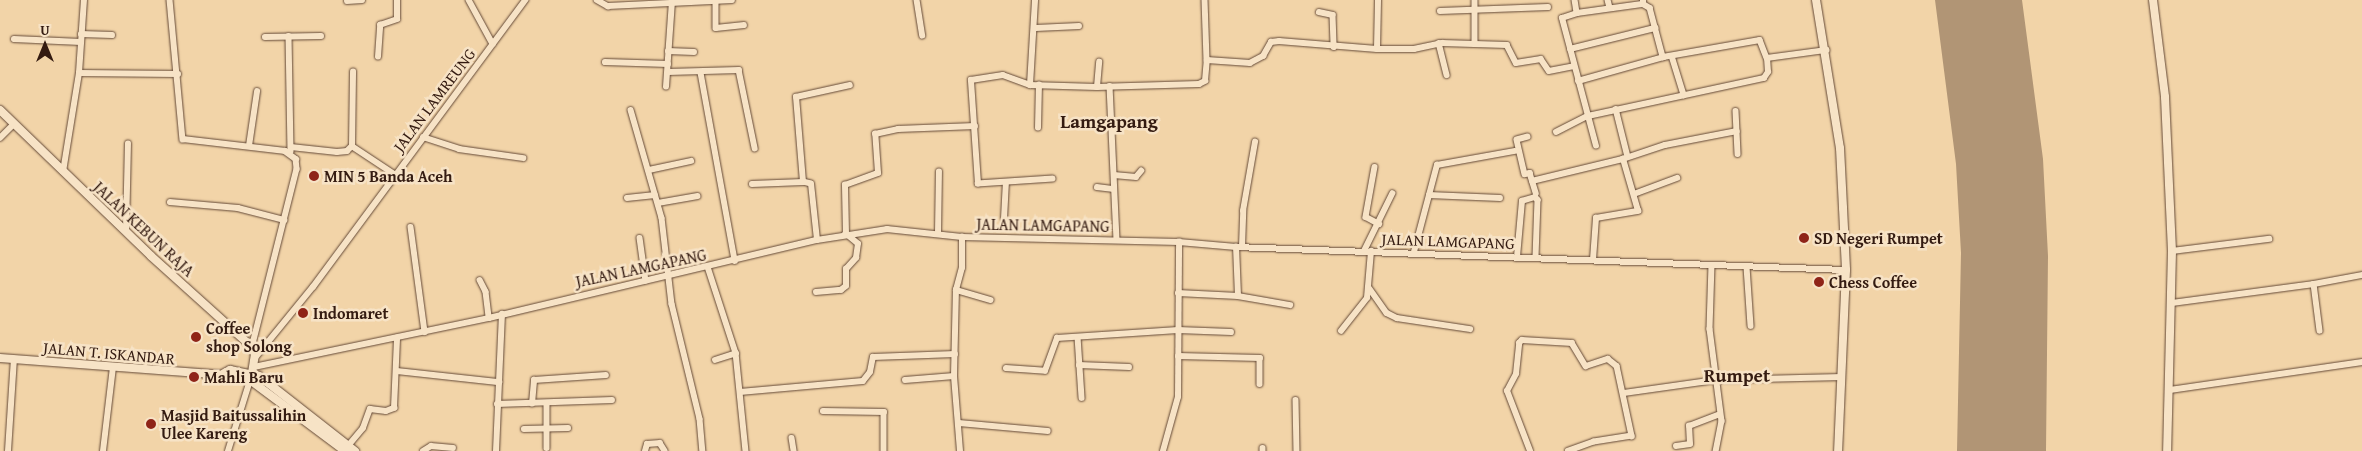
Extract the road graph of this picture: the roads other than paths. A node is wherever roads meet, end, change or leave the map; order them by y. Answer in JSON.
{"nodes":[{"id":1,"x":84,"y":0,"type":"edge"},
{"id":2,"x":170,"y":0,"type":"edge"},
{"id":3,"x":348,"y":0,"type":"edge"},
{"id":4,"x":362,"y":0,"type":"edge"},
{"id":5,"x":397,"y":0,"type":"edge"},
{"id":6,"x":469,"y":0,"type":"edge"},
{"id":7,"x":525,"y":0,"type":"edge"},
{"id":8,"x":597,"y":0,"type":"edge"},
{"id":9,"x":732,"y":0,"type":"edge"},
{"id":10,"x":917,"y":0,"type":"edge"},
{"id":11,"x":1035,"y":0,"type":"edge"},
{"id":12,"x":1206,"y":0,"type":"edge"},
{"id":13,"x":1378,"y":0,"type":"edge"},
{"id":14,"x":1475,"y":0,"type":"edge"},
{"id":15,"x":1575,"y":0,"type":"edge"},
{"id":16,"x":1608,"y":0,"type":"edge"},
{"id":17,"x":1816,"y":0,"type":"edge"},
{"id":18,"x":2153,"y":0,"type":"edge"},
{"id":19,"x":672,"y":1,"type":"edge"},
{"id":20,"x":713,"y":1,"type":"edge"},
{"id":21,"x":1643,"y":2,"type":"edge"},
{"id":22,"x":1548,"y":7,"type":"dead end"},
{"id":23,"x":1610,"y":8,"type":"junction"},
{"id":24,"x":1440,"y":11,"type":"dead end"},
{"id":25,"x":1475,"y":11,"type":"junction"},
{"id":26,"x":1319,"y":12,"type":"dead end"},
{"id":27,"x":1577,"y":12,"type":"junction"},
{"id":28,"x":744,"y":25,"type":"dead end"},
{"id":29,"x":1079,"y":26,"type":"dead end"},
{"id":30,"x":1036,"y":28,"type":"junction"},
{"id":31,"x":1655,"y":28,"type":"junction"},
{"id":32,"x":81,"y":34,"type":"junction"},
{"id":33,"x":112,"y":35,"type":"dead end"},
{"id":34,"x":289,"y":36,"type":"junction"},
{"id":35,"x":321,"y":36,"type":"dead end"},
{"id":36,"x":923,"y":36,"type":"dead end"},
{"id":37,"x":265,"y":37,"type":"dead end"},
{"id":38,"x":14,"y":39,"type":"dead end"},
{"id":39,"x":81,"y":42,"type":"junction"},
{"id":40,"x":1439,"y":43,"type":"junction"},
{"id":41,"x":493,"y":44,"type":"junction"},
{"id":42,"x":1475,"y":44,"type":"junction"},
{"id":43,"x":1334,"y":47,"type":"junction"},
{"id":44,"x":1377,"y":49,"type":"junction"},
{"id":45,"x":1570,"y":49,"type":"junction"},
{"id":46,"x":1826,"y":50,"type":"junction"},
{"id":47,"x":668,"y":51,"type":"junction"},
{"id":48,"x":694,"y":52,"type":"dead end"},
{"id":49,"x":378,"y":56,"type":"dead end"},
{"id":50,"x":1672,"y":56,"type":"junction"},
{"id":51,"x":1664,"y":57,"type":"junction"},
{"id":52,"x":1767,"y":58,"type":"junction"},
{"id":53,"x":1207,"y":60,"type":"junction"},
{"id":54,"x":605,"y":62,"type":"dead end"},
{"id":55,"x":1099,"y":62,"type":"dead end"},
{"id":56,"x":668,"y":64,"type":"junction"},
{"id":57,"x":1574,"y":66,"type":"junction"},
{"id":58,"x":353,"y":72,"type":"dead end"},
{"id":59,"x":668,"y":72,"type":"junction"},
{"id":60,"x":79,"y":73,"type":"junction"},
{"id":61,"x":701,"y":73,"type":"junction"},
{"id":62,"x":178,"y":74,"type":"junction"},
{"id":63,"x":1447,"y":75,"type":"dead end"},
{"id":64,"x":1578,"y":81,"type":"junction"},
{"id":65,"x":1030,"y":84,"type":"junction"},
{"id":66,"x":850,"y":85,"type":"dead end"},
{"id":67,"x":1039,"y":85,"type":"junction"},
{"id":68,"x":1110,"y":86,"type":"junction"},
{"id":69,"x":666,"y":87,"type":"dead end"},
{"id":70,"x":1096,"y":87,"type":"junction"},
{"id":71,"x":257,"y":92,"type":"dead end"},
{"id":72,"x":1684,"y":95,"type":"junction"},
{"id":73,"x":1616,"y":109,"type":"junction"},
{"id":74,"x":0,"y":110,"type":"edge"},
{"id":75,"x":631,"y":110,"type":"dead end"},
{"id":76,"x":1736,"y":111,"type":"dead end"},
{"id":77,"x":1588,"y":116,"type":"junction"},
{"id":78,"x":14,"y":124,"type":"junction"},
{"id":79,"x":975,"y":126,"type":"junction"},
{"id":80,"x":1038,"y":128,"type":"dead end"},
{"id":81,"x":1737,"y":131,"type":"junction"},
{"id":82,"x":1556,"y":132,"type":"dead end"},
{"id":83,"x":423,"y":137,"type":"junction"},
{"id":84,"x":1528,"y":137,"type":"dead end"},
{"id":85,"x":0,"y":138,"type":"edge"},
{"id":86,"x":1255,"y":142,"type":"dead end"},
{"id":87,"x":128,"y":144,"type":"dead end"},
{"id":88,"x":249,"y":146,"type":"junction"},
{"id":89,"x":352,"y":146,"type":"junction"},
{"id":90,"x":1596,"y":146,"type":"dead end"},
{"id":91,"x":755,"y":148,"type":"dead end"},
{"id":92,"x":291,"y":150,"type":"junction"},
{"id":93,"x":1514,"y":151,"type":"dead end"},
{"id":94,"x":1738,"y":154,"type":"dead end"},
{"id":95,"x":523,"y":158,"type":"dead end"},
{"id":96,"x":1626,"y":158,"type":"junction"},
{"id":97,"x":691,"y":161,"type":"dead end"},
{"id":98,"x":1376,"y":168,"type":"dead end"},
{"id":99,"x":649,"y":170,"type":"junction"},
{"id":100,"x":1141,"y":171,"type":"dead end"},
{"id":101,"x":63,"y":172,"type":"junction"},
{"id":102,"x":939,"y":172,"type":"dead end"},
{"id":103,"x":396,"y":175,"type":"junction"},
{"id":104,"x":1114,"y":175,"type":"junction"},
{"id":105,"x":1053,"y":178,"type":"dead end"},
{"id":106,"x":1677,"y":178,"type":"dead end"},
{"id":107,"x":803,"y":182,"type":"junction"},
{"id":108,"x":1532,"y":182,"type":"junction"},
{"id":109,"x":752,"y":184,"type":"dead end"},
{"id":110,"x":1006,"y":184,"type":"junction"},
{"id":111,"x":1097,"y":187,"type":"dead end"},
{"id":112,"x":1114,"y":189,"type":"junction"},
{"id":113,"x":1536,"y":193,"type":"dead end"},
{"id":114,"x":1392,"y":194,"type":"dead end"},
{"id":115,"x":1634,"y":194,"type":"junction"},
{"id":116,"x":655,"y":195,"type":"junction"},
{"id":117,"x":1429,"y":195,"type":"junction"},
{"id":118,"x":697,"y":196,"type":"dead end"},
{"id":119,"x":627,"y":198,"type":"dead end"},
{"id":120,"x":1500,"y":198,"type":"dead end"},
{"id":121,"x":170,"y":202,"type":"dead end"},
{"id":122,"x":658,"y":203,"type":"junction"},
{"id":123,"x":1004,"y":219,"type":"dead end"},
{"id":124,"x":284,"y":220,"type":"junction"},
{"id":125,"x":1379,"y":224,"type":"junction"},
{"id":126,"x":411,"y":227,"type":"dead end"},
{"id":127,"x":126,"y":231,"type":"junction"},
{"id":128,"x":938,"y":233,"type":"junction"},
{"id":129,"x":846,"y":234,"type":"junction"},
{"id":130,"x":962,"y":237,"type":"junction"},
{"id":131,"x":640,"y":238,"type":"dead end"},
{"id":132,"x":2269,"y":239,"type":"dead end"},
{"id":133,"x":817,"y":240,"type":"junction"},
{"id":134,"x":1117,"y":240,"type":"junction"},
{"id":135,"x":1179,"y":242,"type":"junction"},
{"id":136,"x":1239,"y":247,"type":"junction"},
{"id":137,"x":1364,"y":251,"type":"junction"},
{"id":138,"x":1372,"y":251,"type":"junction"},
{"id":139,"x":2172,"y":251,"type":"junction"},
{"id":140,"x":1414,"y":252,"type":"junction"},
{"id":141,"x":1517,"y":257,"type":"junction"},
{"id":142,"x":1536,"y":258,"type":"junction"},
{"id":143,"x":1593,"y":260,"type":"junction"},
{"id":144,"x":735,"y":261,"type":"junction"},
{"id":145,"x":1712,"y":266,"type":"junction"},
{"id":146,"x":1747,"y":266,"type":"junction"},
{"id":147,"x":708,"y":267,"type":"junction"},
{"id":148,"x":1846,"y":270,"type":"junction"},
{"id":149,"x":2362,"y":275,"type":"edge"},
{"id":150,"x":668,"y":276,"type":"junction"},
{"id":151,"x":480,"y":280,"type":"dead end"},
{"id":152,"x":646,"y":281,"type":"junction"},
{"id":153,"x":2314,"y":284,"type":"junction"},
{"id":154,"x":1370,"y":289,"type":"junction"},
{"id":155,"x":956,"y":290,"type":"junction"},
{"id":156,"x":816,"y":292,"type":"dead end"},
{"id":157,"x":1178,"y":293,"type":"junction"},
{"id":158,"x":1238,"y":296,"type":"junction"},
{"id":159,"x":991,"y":300,"type":"dead end"},
{"id":160,"x":2172,"y":303,"type":"junction"},
{"id":161,"x":1290,"y":305,"type":"dead end"},
{"id":162,"x":502,"y":314,"type":"junction"},
{"id":163,"x":489,"y":318,"type":"junction"},
{"id":164,"x":1751,"y":326,"type":"dead end"},
{"id":165,"x":1470,"y":329,"type":"dead end"},
{"id":166,"x":1178,"y":330,"type":"junction"},
{"id":167,"x":1341,"y":331,"type":"dead end"},
{"id":168,"x":2320,"y":331,"type":"dead end"},
{"id":169,"x":426,"y":332,"type":"junction"},
{"id":170,"x":1231,"y":332,"type":"dead end"},
{"id":171,"x":1078,"y":337,"type":"junction"},
{"id":172,"x":397,"y":338,"type":"junction"},
{"id":173,"x":252,"y":348,"type":"junction"},
{"id":174,"x":736,"y":353,"type":"junction"},
{"id":175,"x":955,"y":354,"type":"junction"},
{"id":176,"x":1178,"y":356,"type":"junction"},
{"id":177,"x":0,"y":358,"type":"edge"},
{"id":178,"x":255,"y":358,"type":"junction"},
{"id":179,"x":14,"y":359,"type":"junction"},
{"id":180,"x":715,"y":360,"type":"dead end"},
{"id":181,"x":2362,"y":362,"type":"edge"},
{"id":182,"x":1079,"y":365,"type":"junction"},
{"id":183,"x":112,"y":366,"type":"junction"},
{"id":184,"x":1129,"y":367,"type":"dead end"},
{"id":185,"x":1006,"y":368,"type":"dead end"},
{"id":186,"x":397,"y":371,"type":"junction"},
{"id":187,"x":252,"y":373,"type":"junction"},
{"id":188,"x":606,"y":375,"type":"dead end"},
{"id":189,"x":954,"y":376,"type":"junction"},
{"id":190,"x":1842,"y":377,"type":"junction"},
{"id":191,"x":905,"y":380,"type":"dead end"},
{"id":192,"x":1717,"y":380,"type":"junction"},
{"id":193,"x":499,"y":382,"type":"junction"},
{"id":194,"x":1260,"y":384,"type":"dead end"},
{"id":195,"x":2173,"y":390,"type":"junction"},
{"id":196,"x":740,"y":392,"type":"junction"},
{"id":197,"x":1624,"y":393,"type":"junction"},
{"id":198,"x":1082,"y":398,"type":"dead end"},
{"id":199,"x":612,"y":400,"type":"dead end"},
{"id":200,"x":1296,"y":400,"type":"dead end"},
{"id":201,"x":497,"y":404,"type":"junction"},
{"id":202,"x":532,"y":404,"type":"junction"},
{"id":203,"x":547,"y":404,"type":"junction"},
{"id":204,"x":823,"y":411,"type":"dead end"},
{"id":205,"x":1720,"y":414,"type":"junction"},
{"id":206,"x":959,"y":423,"type":"junction"},
{"id":207,"x":547,"y":428,"type":"junction"},
{"id":208,"x":568,"y":428,"type":"dead end"},
{"id":209,"x":524,"y":429,"type":"dead end"},
{"id":210,"x":1048,"y":431,"type":"dead end"},
{"id":211,"x":792,"y":438,"type":"dead end"},
{"id":212,"x":1676,"y":446,"type":"dead end"},
{"id":213,"x":346,"y":448,"type":"edge"},
{"id":214,"x":453,"y":448,"type":"dead end"},
{"id":215,"x":547,"y":448,"type":"dead end"},
{"id":216,"x":8,"y":451,"type":"edge"},
{"id":217,"x":103,"y":451,"type":"edge"},
{"id":218,"x":228,"y":451,"type":"edge"},
{"id":219,"x":355,"y":451,"type":"edge"},
{"id":220,"x":423,"y":451,"type":"edge"},
{"id":221,"x":496,"y":451,"type":"edge"},
{"id":222,"x":645,"y":451,"type":"edge"},
{"id":223,"x":664,"y":451,"type":"edge"},
{"id":224,"x":703,"y":451,"type":"edge"},
{"id":225,"x":746,"y":451,"type":"edge"},
{"id":226,"x":794,"y":451,"type":"edge"},
{"id":227,"x":884,"y":451,"type":"edge"},
{"id":228,"x":960,"y":451,"type":"edge"},
{"id":229,"x":1163,"y":451,"type":"edge"},
{"id":230,"x":1297,"y":451,"type":"edge"},
{"id":231,"x":1530,"y":451,"type":"edge"},
{"id":232,"x":1569,"y":451,"type":"edge"},
{"id":233,"x":1716,"y":451,"type":"edge"},
{"id":234,"x":1838,"y":451,"type":"edge"},
{"id":235,"x":2167,"y":451,"type":"edge"}],
"edges":[{"from":1,"to":32,"type":"street"},
{"from":2,"to":62,"type":"street"},
{"from":3,"to":4,"type":"street"},
{"from":5,"to":49,"type":"street"},
{"from":6,"to":41,"type":"street"},
{"from":7,"to":41,"type":"street","name":"JALAN LAMREUNG"},
{"from":8,"to":19,"type":"street"},
{"from":9,"to":20,"type":"street"},
{"from":10,"to":36,"type":"street"},
{"from":11,"to":30,"type":"street"},
{"from":12,"to":53,"type":"street"},
{"from":13,"to":44,"type":"street"},
{"from":14,"to":25,"type":"street"},
{"from":15,"to":27,"type":"street"},
{"from":16,"to":23,"type":"street"},
{"from":17,"to":46,"type":"street"},
{"from":18,"to":139,"type":"street"},
{"from":19,"to":20,"type":"street"},
{"from":19,"to":47,"type":"street"},
{"from":20,"to":28,"type":"street"},
{"from":21,"to":23,"type":"street"},
{"from":21,"to":31,"type":"street"},
{"from":22,"to":25,"type":"street"},
{"from":23,"to":27,"type":"street"},
{"from":24,"to":25,"type":"street"},
{"from":25,"to":42,"type":"street"},
{"from":26,"to":43,"type":"street"},
{"from":27,"to":45,"type":"street"},
{"from":29,"to":30,"type":"street"},
{"from":30,"to":65,"type":"street"},
{"from":31,"to":45,"type":"street"},
{"from":31,"to":51,"type":"street"},
{"from":32,"to":33,"type":"street"},
{"from":32,"to":39,"type":"street"},
{"from":34,"to":35,"type":"street"},
{"from":34,"to":37,"type":"street"},
{"from":34,"to":92,"type":"street"},
{"from":38,"to":39,"type":"street"},
{"from":39,"to":60,"type":"street"},
{"from":40,"to":42,"type":"street"},
{"from":40,"to":44,"type":"street"},
{"from":40,"to":63,"type":"street"},
{"from":41,"to":83,"type":"street","name":"JALAN LAMREUNG"},
{"from":42,"to":57,"type":"street"},
{"from":43,"to":44,"type":"street"},
{"from":43,"to":53,"type":"street"},
{"from":45,"to":57,"type":"street"},
{"from":46,"to":52,"type":"street"},
{"from":46,"to":148,"type":"street"},
{"from":47,"to":48,"type":"street"},
{"from":47,"to":56,"type":"street"},
{"from":50,"to":51,"type":"street"},
{"from":50,"to":52,"type":"street"},
{"from":50,"to":72,"type":"street"},
{"from":51,"to":64,"type":"street"},
{"from":52,"to":72,"type":"street"},
{"from":53,"to":68,"type":"street"},
{"from":54,"to":56,"type":"street"},
{"from":55,"to":70,"type":"street"},
{"from":56,"to":59,"type":"street"},
{"from":57,"to":64,"type":"street"},
{"from":58,"to":89,"type":"street"},
{"from":59,"to":61,"type":"street"},
{"from":59,"to":69,"type":"street"},
{"from":60,"to":62,"type":"street"},
{"from":60,"to":101,"type":"street"},
{"from":61,"to":91,"type":"street"},
{"from":61,"to":144,"type":"street"},
{"from":62,"to":88,"type":"street"},
{"from":64,"to":77,"type":"street"},
{"from":65,"to":67,"type":"street"},
{"from":65,"to":79,"type":"street"},
{"from":66,"to":107,"type":"street"},
{"from":67,"to":70,"type":"street"},
{"from":67,"to":80,"type":"street"},
{"from":68,"to":70,"type":"street"},
{"from":68,"to":104,"type":"street"},
{"from":68,"to":134,"type":"street"},
{"from":71,"to":88,"type":"street"},
{"from":72,"to":73,"type":"street"},
{"from":73,"to":77,"type":"street"},
{"from":73,"to":96,"type":"street"},
{"from":74,"to":78,"type":"street","name":"JALAN KEBUN RAJA"},
{"from":75,"to":99,"type":"street"},
{"from":76,"to":81,"type":"street"},
{"from":77,"to":82,"type":"street"},
{"from":77,"to":90,"type":"street"},
{"from":78,"to":85,"type":"street"},
{"from":78,"to":101,"type":"street","name":"JALAN KEBUN RAJA"},
{"from":79,"to":110,"type":"street"},
{"from":79,"to":129,"type":"street"},
{"from":81,"to":94,"type":"street"},
{"from":81,"to":96,"type":"street"},
{"from":83,"to":95,"type":"street"},
{"from":83,"to":103,"type":"street","name":"JALAN LAMREUNG"},
{"from":84,"to":108,"type":"street"},
{"from":86,"to":136,"type":"street"},
{"from":87,"to":127,"type":"street"},
{"from":88,"to":92,"type":"street"},
{"from":89,"to":92,"type":"street"},
{"from":89,"to":103,"type":"street"},
{"from":92,"to":124,"type":"street"},
{"from":93,"to":117,"type":"street"},
{"from":96,"to":108,"type":"street"},
{"from":96,"to":115,"type":"street"},
{"from":97,"to":99,"type":"street"},
{"from":98,"to":125,"type":"street"},
{"from":99,"to":116,"type":"street"},
{"from":100,"to":104,"type":"street"},
{"from":101,"to":127,"type":"street","name":"JALAN KEBUN RAJA"},
{"from":102,"to":128,"type":"street"},
{"from":103,"to":178,"type":"street","name":"JALAN LAMREUNG"},
{"from":104,"to":112,"type":"street"},
{"from":105,"to":110,"type":"street"},
{"from":106,"to":115,"type":"street"},
{"from":107,"to":109,"type":"street"},
{"from":107,"to":133,"type":"street"},
{"from":108,"to":113,"type":"street"},
{"from":110,"to":123,"type":"street"},
{"from":111,"to":112,"type":"street"},
{"from":112,"to":134,"type":"street"},
{"from":114,"to":125,"type":"street"},
{"from":115,"to":143,"type":"street"},
{"from":116,"to":119,"type":"street"},
{"from":116,"to":122,"type":"street"},
{"from":117,"to":120,"type":"street"},
{"from":117,"to":140,"type":"street"},
{"from":118,"to":122,"type":"street"},
{"from":121,"to":124,"type":"street"},
{"from":122,"to":150,"type":"street"},
{"from":124,"to":173,"type":"street"},
{"from":125,"to":137,"type":"street"},
{"from":126,"to":169,"type":"street"},
{"from":127,"to":173,"type":"street","name":"JALAN KEBUN RAJA"},
{"from":128,"to":129,"type":"street","name":"JALAN LAMGAPANG"},
{"from":128,"to":130,"type":"street","name":"JALAN LAMGAPANG"},
{"from":129,"to":133,"type":"street","name":"JALAN LAMGAPANG"},
{"from":129,"to":156,"type":"street"},
{"from":130,"to":134,"type":"street","name":"JALAN LAMGAPANG"},
{"from":130,"to":155,"type":"street"},
{"from":131,"to":152,"type":"street"},
{"from":132,"to":139,"type":"street"},
{"from":133,"to":144,"type":"street","name":"JALAN LAMGAPANG"},
{"from":134,"to":135,"type":"street","name":"JALAN LAMGAPANG"},
{"from":135,"to":136,"type":"street","name":"JALAN LAMGAPANG"},
{"from":135,"to":157,"type":"street"},
{"from":136,"to":137,"type":"street","name":"JALAN LAMGAPANG"},
{"from":136,"to":158,"type":"street"},
{"from":137,"to":138,"type":"street","name":"JALAN LAMGAPANG"},
{"from":138,"to":140,"type":"street","name":"JALAN LAMGAPANG"},
{"from":138,"to":154,"type":"street"},
{"from":139,"to":160,"type":"street"},
{"from":140,"to":141,"type":"street","name":"JALAN LAMGAPANG"},
{"from":141,"to":142,"type":"street","name":"JALAN LAMGAPANG"},
{"from":141,"to":142,"type":"street"},
{"from":142,"to":143,"type":"street","name":"JALAN LAMGAPANG"},
{"from":143,"to":145,"type":"street","name":"JALAN LAMGAPANG"},
{"from":144,"to":147,"type":"street","name":"JALAN LAMGAPANG"},
{"from":145,"to":146,"type":"street","name":"JALAN LAMGAPANG"},
{"from":145,"to":192,"type":"street"},
{"from":146,"to":148,"type":"street","name":"JALAN LAMGAPANG"},
{"from":146,"to":164,"type":"street"},
{"from":147,"to":150,"type":"street","name":"JALAN LAMGAPANG"},
{"from":147,"to":174,"type":"street"},
{"from":148,"to":190,"type":"street"},
{"from":149,"to":153,"type":"street"},
{"from":150,"to":152,"type":"street","name":"JALAN LAMGAPANG"},
{"from":150,"to":224,"type":"street"},
{"from":151,"to":163,"type":"street"},
{"from":152,"to":162,"type":"street","name":"JALAN LAMGAPANG"},
{"from":153,"to":160,"type":"street"},
{"from":153,"to":168,"type":"street"},
{"from":154,"to":165,"type":"street"},
{"from":154,"to":167,"type":"street"},
{"from":155,"to":159,"type":"street"},
{"from":155,"to":175,"type":"street"},
{"from":157,"to":158,"type":"street"},
{"from":157,"to":166,"type":"street"},
{"from":158,"to":161,"type":"street"},
{"from":160,"to":195,"type":"street"},
{"from":162,"to":163,"type":"street","name":"JALAN LAMGAPANG"},
{"from":162,"to":193,"type":"street"},
{"from":163,"to":169,"type":"street","name":"JALAN LAMGAPANG"},
{"from":166,"to":170,"type":"street"},
{"from":166,"to":171,"type":"street"},
{"from":166,"to":176,"type":"street"},
{"from":169,"to":172,"type":"street","name":"JALAN LAMGAPANG"},
{"from":171,"to":182,"type":"street"},
{"from":171,"to":185,"type":"street"},
{"from":172,"to":186,"type":"street"},
{"from":172,"to":187,"type":"street","name":"JALAN LAMGAPANG"},
{"from":173,"to":178,"type":"street"},
{"from":174,"to":180,"type":"street"},
{"from":174,"to":196,"type":"street"},
{"from":175,"to":189,"type":"street"},
{"from":175,"to":196,"type":"street"},
{"from":176,"to":194,"type":"street"},
{"from":176,"to":229,"type":"street"},
{"from":177,"to":179,"type":"street","name":"JALAN T. ISKANDAR"},
{"from":178,"to":187,"type":"street"},
{"from":179,"to":183,"type":"street","name":"JALAN T. ISKANDAR"},
{"from":179,"to":216,"type":"street"},
{"from":181,"to":195,"type":"street"},
{"from":182,"to":184,"type":"street"},
{"from":182,"to":198,"type":"street"},
{"from":183,"to":187,"type":"street","name":"JALAN T. ISKANDAR"},
{"from":183,"to":217,"type":"street"},
{"from":186,"to":193,"type":"street"},
{"from":186,"to":213,"type":"street"},
{"from":187,"to":213,"type":"street"},
{"from":187,"to":218,"type":"street"},
{"from":188,"to":202,"type":"street"},
{"from":189,"to":191,"type":"street"},
{"from":189,"to":206,"type":"street"},
{"from":190,"to":192,"type":"street"},
{"from":190,"to":234,"type":"street"},
{"from":192,"to":197,"type":"street"},
{"from":192,"to":205,"type":"street"},
{"from":193,"to":201,"type":"street"},
{"from":195,"to":235,"type":"street"},
{"from":196,"to":225,"type":"street"},
{"from":197,"to":231,"type":"street"},
{"from":197,"to":232,"type":"street"},
{"from":199,"to":203,"type":"street"},
{"from":200,"to":230,"type":"street"},
{"from":201,"to":202,"type":"street"},
{"from":201,"to":221,"type":"street"},
{"from":202,"to":203,"type":"street"},
{"from":203,"to":207,"type":"street"},
{"from":204,"to":227,"type":"street"},
{"from":205,"to":212,"type":"street"},
{"from":205,"to":233,"type":"street"},
{"from":206,"to":210,"type":"street"},
{"from":206,"to":228,"type":"street"},
{"from":207,"to":208,"type":"street"},
{"from":207,"to":209,"type":"street"},
{"from":207,"to":215,"type":"street"},
{"from":211,"to":226,"type":"street"},
{"from":213,"to":219,"type":"street"},
{"from":214,"to":220,"type":"street"},
{"from":222,"to":223,"type":"street"}]}
